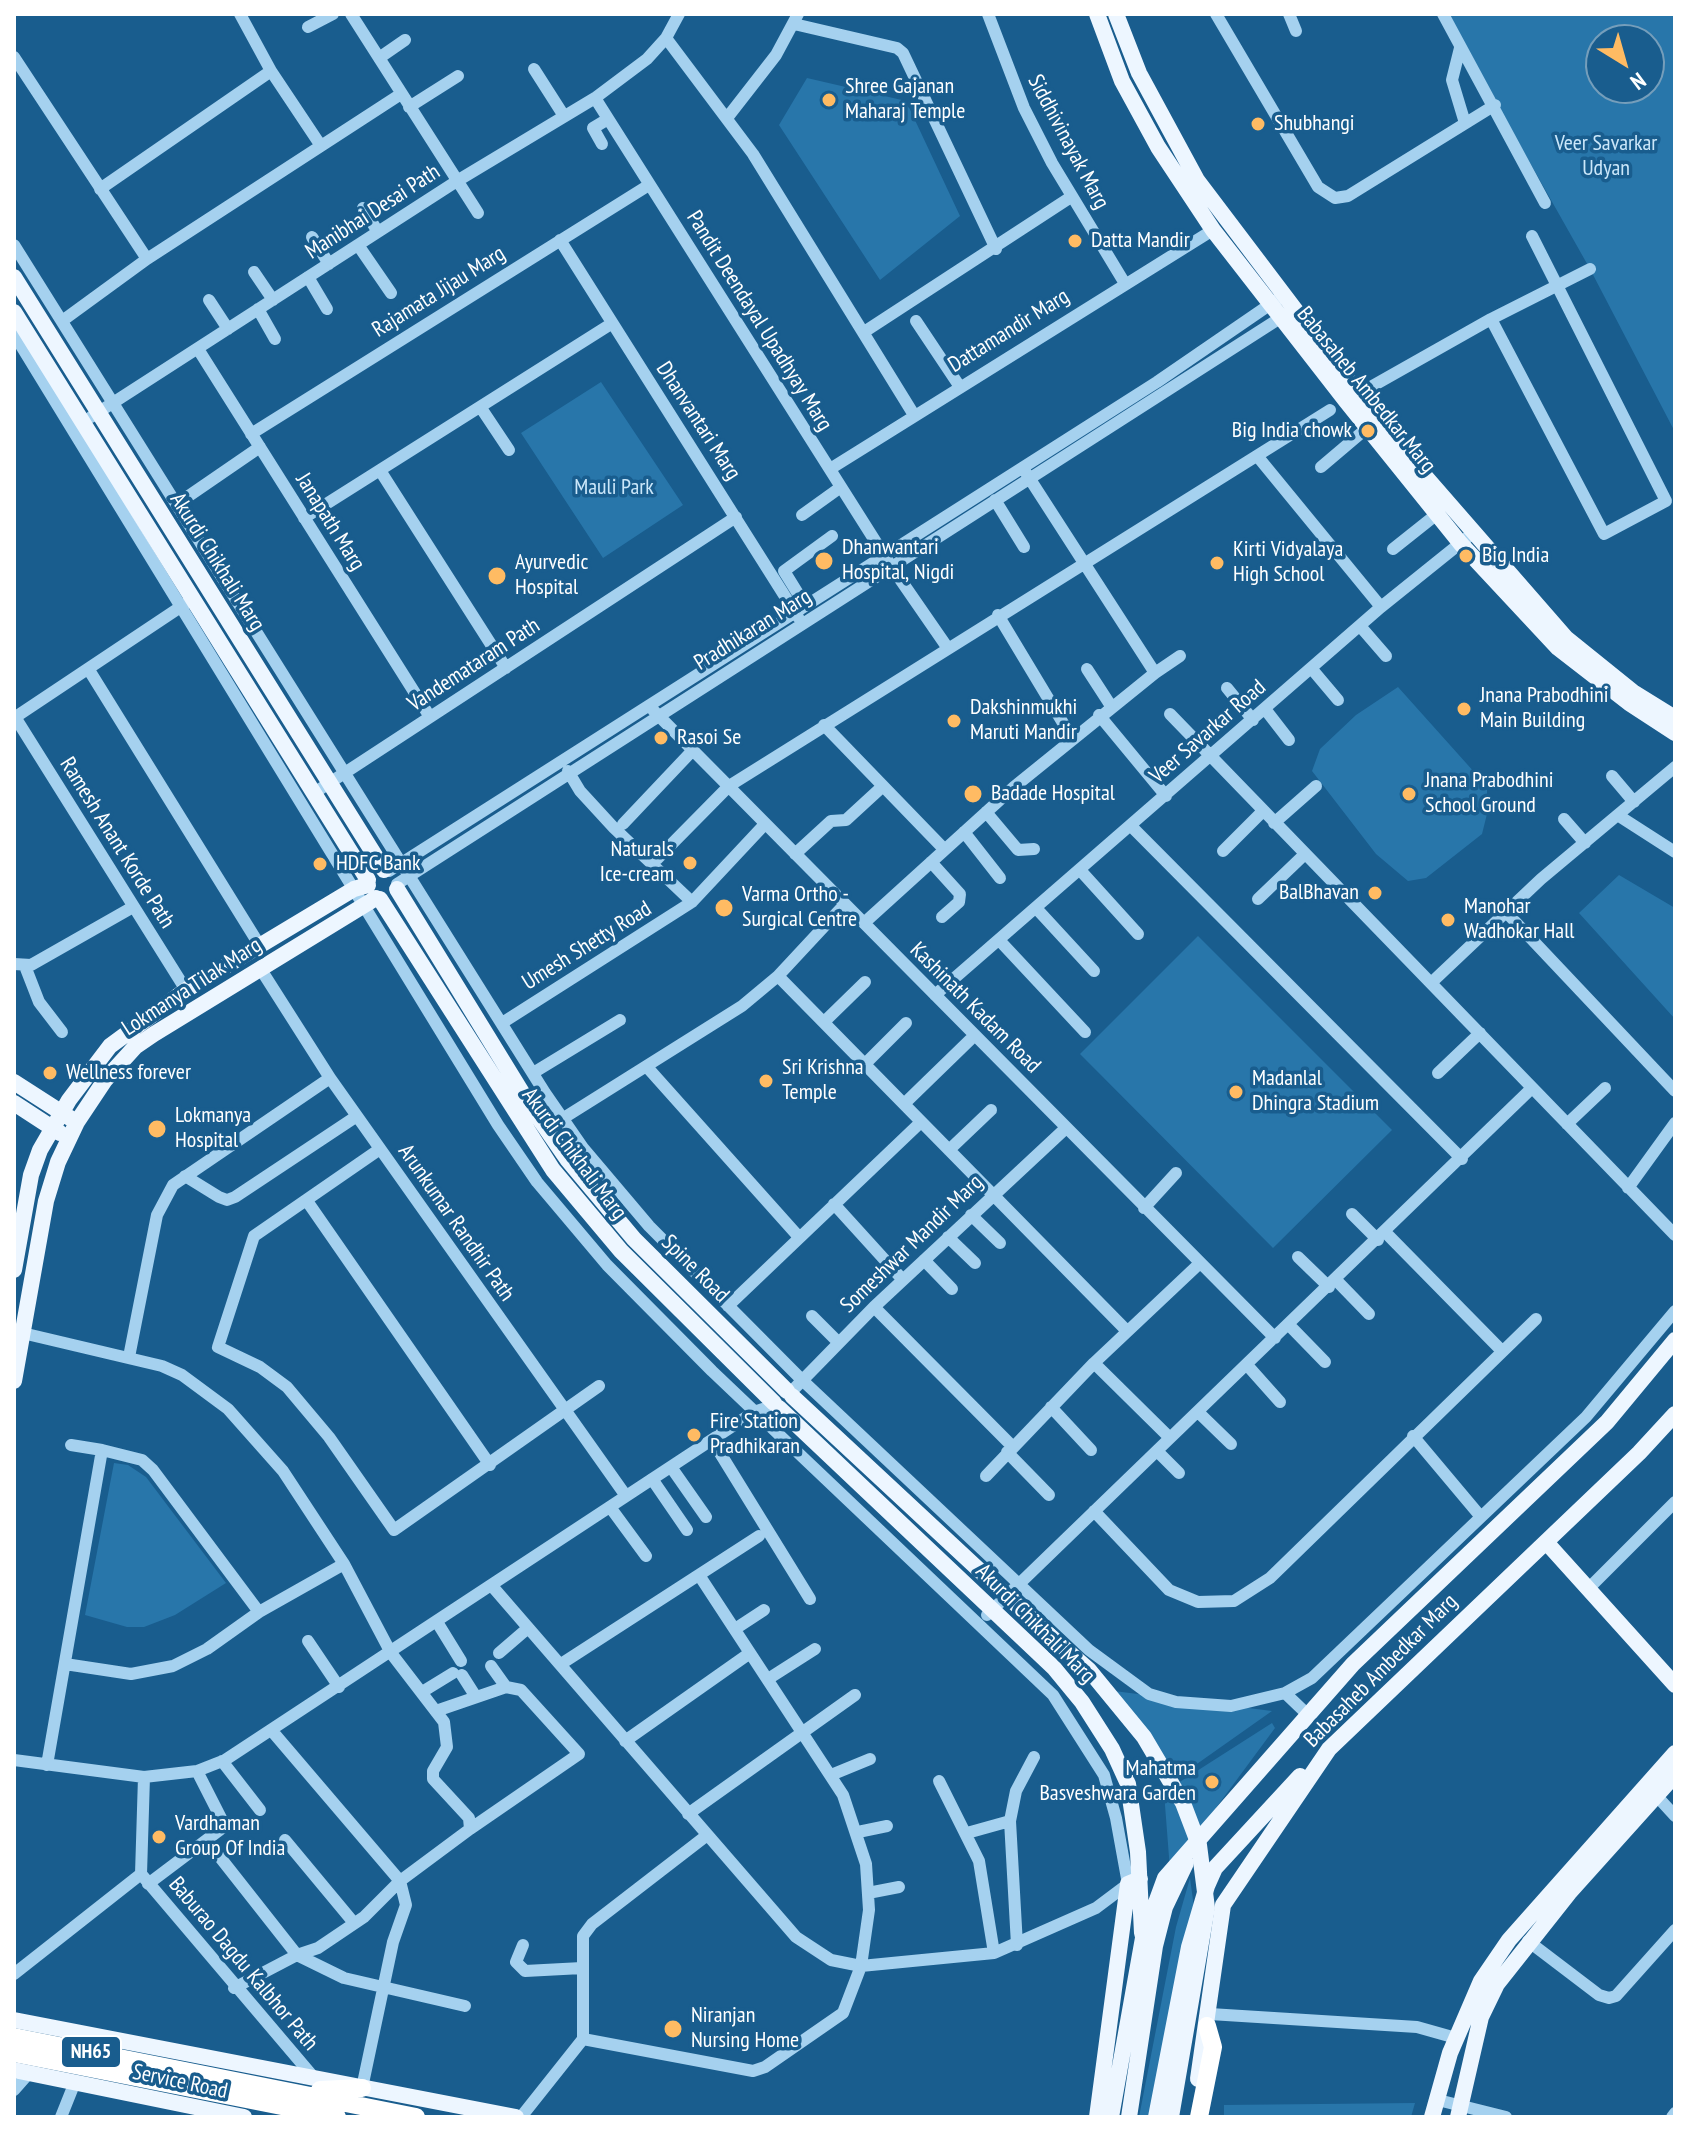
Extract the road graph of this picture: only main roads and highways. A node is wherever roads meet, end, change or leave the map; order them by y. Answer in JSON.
{"nodes":[{"id":1,"x":1097,"y":14,"type":"edge"},
{"id":2,"x":1116,"y":14,"type":"edge"},
{"id":3,"x":14,"y":277,"type":"edge"},
{"id":4,"x":1282,"y":307,"type":"junction"},
{"id":5,"x":14,"y":312,"type":"edge"},
{"id":6,"x":1352,"y":398,"type":"junction"},
{"id":7,"x":1467,"y":538,"type":"junction"},
{"id":8,"x":1675,"y":718,"type":"edge"},
{"id":9,"x":1675,"y":733,"type":"edge"},
{"id":10,"x":396,"y":875,"type":"junction"},
{"id":11,"x":369,"y":892,"type":"junction"},
{"id":12,"x":14,"y":1082,"type":"edge"},
{"id":13,"x":14,"y":1103,"type":"edge"},
{"id":14,"x":62,"y":1112,"type":"junction"},
{"id":15,"x":77,"y":1122,"type":"junction"},
{"id":16,"x":53,"y":1128,"type":"junction"},
{"id":17,"x":68,"y":1138,"type":"junction"},
{"id":18,"x":14,"y":1270,"type":"edge"},
{"id":19,"x":18,"y":1332,"type":"edge"},
{"id":20,"x":1675,"y":1340,"type":"edge"},
{"id":21,"x":14,"y":1381,"type":"edge"},
{"id":22,"x":789,"y":1394,"type":"junction"},
{"id":23,"x":776,"y":1405,"type":"junction"},
{"id":24,"x":1675,"y":1414,"type":"edge"},
{"id":25,"x":1546,"y":1542,"type":"junction"},
{"id":26,"x":1675,"y":1685,"type":"edge"},
{"id":27,"x":1329,"y":1749,"type":"junction"},
{"id":28,"x":1675,"y":1753,"type":"edge"},
{"id":29,"x":1675,"y":1775,"type":"edge"},
{"id":30,"x":1651,"y":1790,"type":"junction"},
{"id":31,"x":1194,"y":1846,"type":"junction"},
{"id":32,"x":1134,"y":1882,"type":"junction"},
{"id":33,"x":1143,"y":1938,"type":"junction"},
{"id":34,"x":14,"y":2020,"type":"edge"},
{"id":35,"x":1209,"y":2020,"type":"junction"},
{"id":36,"x":14,"y":2037,"type":"edge"},
{"id":37,"x":14,"y":2053,"type":"edge"},
{"id":38,"x":21,"y":2071,"type":"edge"},
{"id":39,"x":166,"y":2074,"type":"junction"},
{"id":40,"x":362,"y":2097,"type":"junction"},
{"id":41,"x":301,"y":2106,"type":"edge"},
{"id":42,"x":1460,"y":2112,"type":"edge"},
{"id":43,"x":240,"y":2117,"type":"edge"},
{"id":44,"x":337,"y":2117,"type":"edge"},
{"id":45,"x":416,"y":2117,"type":"edge"},
{"id":46,"x":518,"y":2117,"type":"edge"},
{"id":47,"x":1097,"y":2117,"type":"edge"},
{"id":48,"x":1111,"y":2117,"type":"edge"},
{"id":49,"x":1129,"y":2117,"type":"edge"},
{"id":50,"x":1156,"y":2117,"type":"edge"},
{"id":51,"x":1171,"y":2117,"type":"edge"},
{"id":52,"x":1191,"y":2117,"type":"edge"},
{"id":53,"x":1199,"y":2117,"type":"edge"},
{"id":54,"x":1432,"y":2117,"type":"edge"}],
"edges":[{"from":1,"to":4,"type":"main road","name":"Babasaheb Ambedkar Marg"},
{"from":2,"to":4,"type":"main road","name":"Babasaheb Ambedkar Marg"},
{"from":3,"to":10,"type":"main road","name":"Akurdi Chikhali Marg"},
{"from":4,"to":6,"type":"main road","name":"Babasaheb Ambedkar Marg"},
{"from":5,"to":11,"type":"main road","name":"Akurdi Chikhali Marg"},
{"from":6,"to":7,"type":"main road","name":"Babasaheb Ambedkar Marg"},
{"from":6,"to":7,"type":"main road","name":"Babasaheb Ambedkar Marg"},
{"from":7,"to":8,"type":"main road","name":"Babasaheb Ambedkar Marg"},
{"from":7,"to":9,"type":"main road","name":"Babasaheb Ambedkar Marg"},
{"from":10,"to":11,"type":"main road"},
{"from":10,"to":11,"type":"main road"},
{"from":10,"to":22,"type":"main road","name":"Spine Road"},
{"from":11,"to":14,"type":"main road","name":"Lokmanya Tilak Marg"},
{"from":11,"to":15,"type":"main road","name":"Lokmanya Tilak Marg"},
{"from":11,"to":23,"type":"main road","name":"Akurdi Chikhali Marg"},
{"from":12,"to":14,"type":"main road"},
{"from":13,"to":16,"type":"main road"},
{"from":14,"to":15,"type":"main road"},
{"from":14,"to":16,"type":"main road","name":"Lokmanya Tilak Marg"},
{"from":15,"to":17,"type":"main road","name":"Lokmanya Tilak Marg"},
{"from":16,"to":17,"type":"main road"},
{"from":16,"to":18,"type":"main road","name":"Lokmanya Tilak Marg"},
{"from":17,"to":19,"type":"main road","name":"Lokmanya Tilak Marg"},
{"from":19,"to":21,"type":"main road","name":"Lokmanya Tilak Marg"},
{"from":20,"to":31,"type":"main road","name":"Babasaheb Ambedkar Marg"},
{"from":22,"to":23,"type":"main road"},
{"from":22,"to":51,"type":"main road","name":"Akurdi Chikhali Marg","bridge":true},
{"from":23,"to":32,"type":"main road","name":"Akurdi Chikhali Marg"},
{"from":24,"to":25,"type":"main road","name":"Babasaheb Ambedkar Marg"},
{"from":25,"to":26,"type":"main road"},
{"from":25,"to":27,"type":"main road","name":"Babasaheb Ambedkar Marg"},
{"from":27,"to":35,"type":"main road","name":"Babasaheb Ambedkar Marg"},
{"from":27,"to":50,"type":"main road"},
{"from":28,"to":30,"type":"main road"},
{"from":29,"to":30,"type":"main road"},
{"from":30,"to":42,"type":"main road"},
{"from":30,"to":54,"type":"main road"},
{"from":31,"to":33,"type":"main road","name":"Babasaheb Ambedkar Marg"},
{"from":31,"to":49,"type":"main road"},
{"from":32,"to":33,"type":"main road"},
{"from":32,"to":47,"type":"main road","name":"Akurdi Chikhali Marg"},
{"from":33,"to":48,"type":"main road"},
{"from":34,"to":40,"type":"main road"},
{"from":35,"to":52,"type":"main road","name":"Babasaheb Ambedkar Marg"},
{"from":35,"to":53,"type":"highway"},
{"from":36,"to":39,"type":"highway","number":"NH65"},
{"from":37,"to":39,"type":"highway","number":"NH65"},
{"from":38,"to":43,"type":"main road","name":"Service Road"},
{"from":39,"to":41,"type":"highway","number":"NH65"},
{"from":40,"to":41,"type":"highway","number":"NH65"},
{"from":40,"to":45,"type":"highway","number":"NH65"},
{"from":40,"to":46,"type":"main road"},
{"from":41,"to":44,"type":"highway","number":"NH65"}]}
